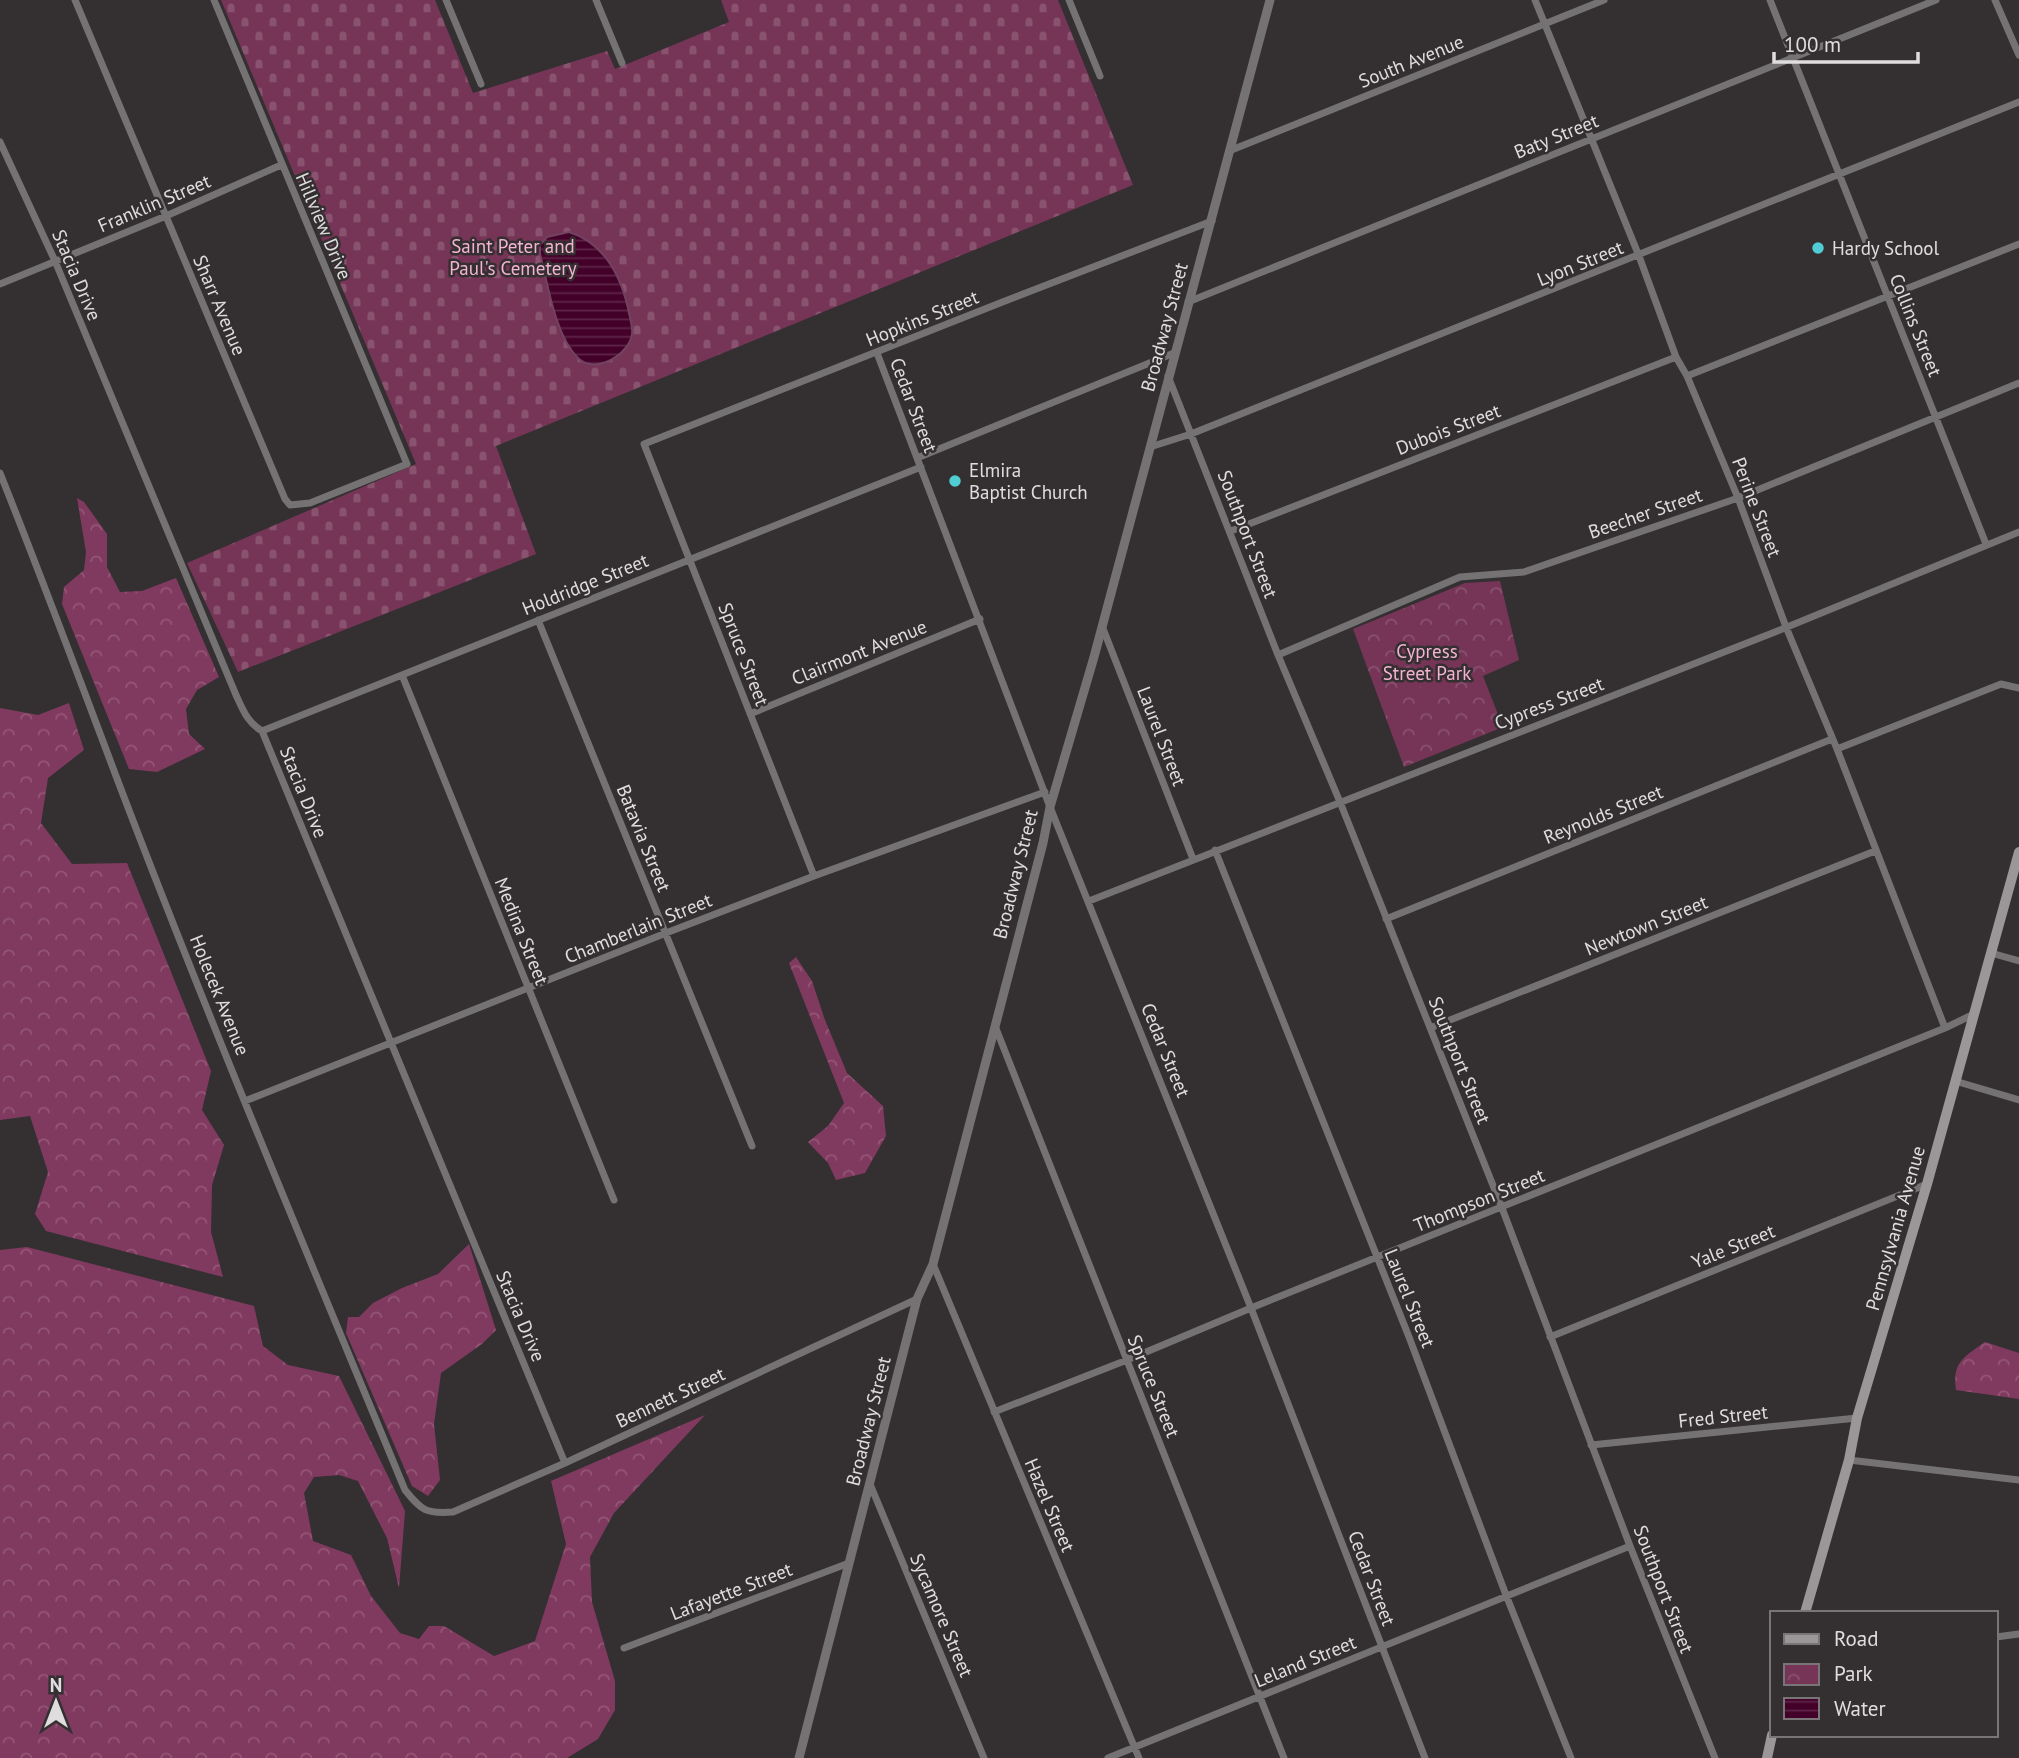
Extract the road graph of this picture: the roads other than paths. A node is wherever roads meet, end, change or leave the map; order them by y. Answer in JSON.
{"nodes":[{"id":1,"x":75,"y":0,"type":"edge"},
{"id":2,"x":214,"y":0,"type":"edge"},
{"id":3,"x":446,"y":0,"type":"edge"},
{"id":4,"x":596,"y":0,"type":"edge"},
{"id":5,"x":1070,"y":0,"type":"edge"},
{"id":6,"x":1270,"y":0,"type":"edge"},
{"id":7,"x":1535,"y":0,"type":"edge"},
{"id":8,"x":1604,"y":0,"type":"edge"},
{"id":9,"x":1770,"y":0,"type":"edge"},
{"id":10,"x":1936,"y":0,"type":"edge"},
{"id":11,"x":1995,"y":0,"type":"edge"},
{"id":12,"x":1545,"y":24,"type":"junction"},
{"id":13,"x":2019,"y":55,"type":"edge"},
{"id":14,"x":1793,"y":57,"type":"junction"},
{"id":15,"x":622,"y":63,"type":"dead end"},
{"id":16,"x":1100,"y":76,"type":"dead end"},
{"id":17,"x":481,"y":84,"type":"dead end"},
{"id":18,"x":2019,"y":102,"type":"edge"},
{"id":19,"x":1590,"y":139,"type":"junction"},
{"id":20,"x":0,"y":142,"type":"edge"},
{"id":21,"x":1229,"y":152,"type":"junction"},
{"id":22,"x":281,"y":165,"type":"junction"},
{"id":23,"x":1838,"y":175,"type":"junction"},
{"id":24,"x":166,"y":216,"type":"junction"},
{"id":25,"x":1212,"y":221,"type":"junction"},
{"id":26,"x":2019,"y":244,"type":"edge"},
{"id":27,"x":1639,"y":256,"type":"junction"},
{"id":28,"x":55,"y":261,"type":"junction"},
{"id":29,"x":0,"y":284,"type":"edge"},
{"id":30,"x":1887,"y":296,"type":"junction"},
{"id":31,"x":1188,"y":302,"type":"junction"},
{"id":32,"x":877,"y":353,"type":"junction"},
{"id":33,"x":1174,"y":353,"type":"junction"},
{"id":34,"x":1676,"y":357,"type":"junction"},
{"id":35,"x":1168,"y":376,"type":"junction"},
{"id":36,"x":1687,"y":376,"type":"junction"},
{"id":37,"x":2019,"y":383,"type":"edge"},
{"id":38,"x":1935,"y":418,"type":"junction"},
{"id":39,"x":1191,"y":434,"type":"junction"},
{"id":40,"x":645,"y":444,"type":"joint"},
{"id":41,"x":1150,"y":447,"type":"junction"},
{"id":42,"x":917,"y":458,"type":"junction"},
{"id":43,"x":407,"y":464,"type":"joint"},
{"id":44,"x":921,"y":467,"type":"junction"},
{"id":45,"x":0,"y":473,"type":"edge"},
{"id":46,"x":1738,"y":498,"type":"junction"},
{"id":47,"x":1230,"y":531,"type":"junction"},
{"id":48,"x":2019,"y":532,"type":"edge"},
{"id":49,"x":1986,"y":544,"type":"junction"},
{"id":50,"x":691,"y":559,"type":"junction"},
{"id":51,"x":980,"y":619,"type":"junction"},
{"id":52,"x":538,"y":620,"type":"junction"},
{"id":53,"x":1102,"y":625,"type":"junction"},
{"id":54,"x":1786,"y":627,"type":"junction"},
{"id":55,"x":1278,"y":655,"type":"junction"},
{"id":56,"x":402,"y":675,"type":"junction"},
{"id":57,"x":2019,"y":688,"type":"edge"},
{"id":58,"x":750,"y":714,"type":"junction"},
{"id":59,"x":262,"y":731,"type":"junction"},
{"id":60,"x":1832,"y":739,"type":"junction"},
{"id":61,"x":1837,"y":750,"type":"junction"},
{"id":62,"x":1045,"y":792,"type":"junction"},
{"id":63,"x":1340,"y":802,"type":"junction"},
{"id":64,"x":1050,"y":807,"type":"junction"},
{"id":65,"x":1215,"y":850,"type":"junction"},
{"id":66,"x":1875,"y":851,"type":"junction"},
{"id":67,"x":2019,"y":852,"type":"edge"},
{"id":68,"x":1194,"y":859,"type":"junction"},
{"id":69,"x":814,"y":876,"type":"junction"},
{"id":70,"x":1089,"y":901,"type":"junction"},
{"id":71,"x":1386,"y":919,"type":"junction"},
{"id":72,"x":666,"y":933,"type":"junction"},
{"id":73,"x":1992,"y":953,"type":"junction"},
{"id":74,"x":2019,"y":961,"type":"edge"},
{"id":75,"x":528,"y":989,"type":"junction"},
{"id":76,"x":1974,"y":1014,"type":"junction"},
{"id":77,"x":995,"y":1026,"type":"junction"},
{"id":78,"x":1430,"y":1028,"type":"junction"},
{"id":79,"x":1945,"y":1028,"type":"junction"},
{"id":80,"x":391,"y":1044,"type":"junction"},
{"id":81,"x":1955,"y":1081,"type":"junction"},
{"id":82,"x":2019,"y":1100,"type":"edge"},
{"id":83,"x":245,"y":1101,"type":"junction"},
{"id":84,"x":752,"y":1146,"type":"dead end"},
{"id":85,"x":1927,"y":1184,"type":"junction"},
{"id":86,"x":614,"y":1200,"type":"dead end"},
{"id":87,"x":1502,"y":1208,"type":"junction"},
{"id":88,"x":1376,"y":1257,"type":"junction"},
{"id":89,"x":933,"y":1264,"type":"junction"},
{"id":90,"x":917,"y":1299,"type":"junction"},
{"id":91,"x":1251,"y":1307,"type":"junction"},
{"id":92,"x":1550,"y":1337,"type":"junction"},
{"id":93,"x":1127,"y":1360,"type":"junction"},
{"id":94,"x":994,"y":1412,"type":"junction"},
{"id":95,"x":1857,"y":1418,"type":"junction"},
{"id":96,"x":1591,"y":1445,"type":"junction"},
{"id":97,"x":1849,"y":1460,"type":"junction"},
{"id":98,"x":565,"y":1463,"type":"junction"},
{"id":99,"x":2019,"y":1480,"type":"edge"},
{"id":100,"x":870,"y":1484,"type":"junction"},
{"id":101,"x":434,"y":1514,"type":"joint"},
{"id":102,"x":1630,"y":1546,"type":"junction"},
{"id":103,"x":849,"y":1563,"type":"junction"},
{"id":104,"x":1506,"y":1595,"type":"junction"},
{"id":105,"x":1806,"y":1611,"type":"edge"},
{"id":106,"x":2019,"y":1634,"type":"edge"},
{"id":107,"x":1998,"y":1637,"type":"edge"},
{"id":108,"x":1381,"y":1647,"type":"junction"},
{"id":109,"x":624,"y":1648,"type":"dead end"},
{"id":110,"x":1260,"y":1697,"type":"junction"},
{"id":111,"x":1771,"y":1737,"type":"edge"},
{"id":112,"x":1135,"y":1747,"type":"junction"},
{"id":113,"x":799,"y":1758,"type":"edge"},
{"id":114,"x":984,"y":1758,"type":"edge"},
{"id":115,"x":1108,"y":1758,"type":"edge"},
{"id":116,"x":1139,"y":1758,"type":"edge"},
{"id":117,"x":1284,"y":1758,"type":"edge"},
{"id":118,"x":1425,"y":1758,"type":"edge"},
{"id":119,"x":1571,"y":1758,"type":"edge"},
{"id":120,"x":1716,"y":1758,"type":"edge"},
{"id":121,"x":1766,"y":1758,"type":"edge"}],
"edges":[{"from":1,"to":24,"type":"street","name":"Sharr Avenue"},
{"from":2,"to":22,"type":"street","name":"Hillview Drive"},
{"from":3,"to":17,"type":"street"},
{"from":4,"to":15,"type":"street"},
{"from":5,"to":16,"type":"street"},
{"from":6,"to":21,"type":"street","name":"Broadway Street"},
{"from":7,"to":12,"type":"street","name":"Perine Street"},
{"from":8,"to":12,"type":"street","name":"South Avenue"},
{"from":9,"to":14,"type":"street","name":"Collins Street"},
{"from":10,"to":14,"type":"street","name":"Baty Street"},
{"from":11,"to":13,"type":"street"},
{"from":12,"to":19,"type":"street","name":"Perine Street"},
{"from":12,"to":21,"type":"street","name":"South Avenue"},
{"from":14,"to":19,"type":"street","name":"Baty Street"},
{"from":14,"to":23,"type":"street","name":"Collins Street"},
{"from":18,"to":23,"type":"street","name":"Lyon Street"},
{"from":19,"to":27,"type":"street","name":"Perine Street"},
{"from":19,"to":31,"type":"street","name":"Baty Street"},
{"from":20,"to":28,"type":"street","name":"Stacia Drive"},
{"from":21,"to":25,"type":"street","name":"Broadway Street"},
{"from":22,"to":24,"type":"street","name":"Franklin Street"},
{"from":22,"to":43,"type":"street","name":"Hillview Drive"},
{"from":23,"to":27,"type":"street","name":"Lyon Street"},
{"from":23,"to":30,"type":"street","name":"Collins Street"},
{"from":24,"to":28,"type":"street","name":"Franklin Street"},
{"from":24,"to":43,"type":"street","name":"Sharr Avenue"},
{"from":25,"to":31,"type":"street","name":"Broadway Street"},
{"from":25,"to":32,"type":"street","name":"Hopkins Street"},
{"from":26,"to":30,"type":"street"},
{"from":27,"to":34,"type":"street","name":"Perine Street"},
{"from":27,"to":39,"type":"street","name":"Lyon Street"},
{"from":28,"to":29,"type":"street","name":"Franklin Street"},
{"from":28,"to":59,"type":"street","name":"Stacia Drive"},
{"from":30,"to":36,"type":"street"},
{"from":30,"to":38,"type":"street","name":"Collins Street"},
{"from":31,"to":33,"type":"street","name":"Broadway Street"},
{"from":32,"to":40,"type":"street","name":"Hopkins Street"},
{"from":32,"to":42,"type":"street","name":"Cedar Street"},
{"from":33,"to":35,"type":"street","name":"Broadway Street"},
{"from":33,"to":42,"type":"street"},
{"from":34,"to":36,"type":"street","name":"Perine Street"},
{"from":34,"to":47,"type":"street","name":"Dubois Street"},
{"from":35,"to":39,"type":"street","name":"Southport Street"},
{"from":35,"to":41,"type":"street","name":"Broadway Street"},
{"from":36,"to":46,"type":"street","name":"Perine Street"},
{"from":37,"to":38,"type":"street","name":"Beecher Street"},
{"from":38,"to":46,"type":"street","name":"Beecher Street"},
{"from":38,"to":49,"type":"street","name":"Collins Street"},
{"from":39,"to":41,"type":"street","name":"Lyon Street"},
{"from":39,"to":47,"type":"street","name":"Southport Street"},
{"from":40,"to":50,"type":"street","name":"Spruce Street"},
{"from":41,"to":53,"type":"street","name":"Broadway Street"},
{"from":42,"to":44,"type":"street","name":"Cedar Street"},
{"from":44,"to":50,"type":"street","name":"Holdridge Street"},
{"from":44,"to":51,"type":"street","name":"Cedar Street"},
{"from":45,"to":83,"type":"street","name":"Holecek Avenue"},
{"from":46,"to":54,"type":"street","name":"Perine Street"},
{"from":46,"to":55,"type":"street","name":"Beecher Street"},
{"from":47,"to":55,"type":"street","name":"Southport Street"},
{"from":48,"to":49,"type":"street","name":"Cypress Street"},
{"from":49,"to":54,"type":"street","name":"Cypress Street"},
{"from":50,"to":52,"type":"street","name":"Holdridge Street"},
{"from":50,"to":58,"type":"street","name":"Spruce Street"},
{"from":51,"to":58,"type":"street","name":"Clairmont Avenue"},
{"from":51,"to":62,"type":"street","name":"Cedar Street"},
{"from":52,"to":56,"type":"street","name":"Holdridge Street"},
{"from":52,"to":72,"type":"street","name":"Batavia Street"},
{"from":53,"to":64,"type":"street","name":"Broadway Street"},
{"from":53,"to":68,"type":"street","name":"Laurel Street"},
{"from":54,"to":60,"type":"street","name":"Perine Street"},
{"from":54,"to":63,"type":"street","name":"Cypress Street"},
{"from":55,"to":63,"type":"street","name":"Southport Street"},
{"from":56,"to":59,"type":"street","name":"Holdridge Street"},
{"from":56,"to":75,"type":"street","name":"Medina Street"},
{"from":57,"to":61,"type":"street"},
{"from":58,"to":69,"type":"street","name":"Spruce Street"},
{"from":59,"to":80,"type":"street","name":"Stacia Drive"},
{"from":60,"to":61,"type":"street","name":"Perine Street"},
{"from":60,"to":71,"type":"street","name":"Reynolds Street"},
{"from":61,"to":66,"type":"street","name":"Perine Street"},
{"from":62,"to":64,"type":"street","name":"Cedar Street"},
{"from":62,"to":69,"type":"street","name":"Chamberlain Street"},
{"from":63,"to":65,"type":"street","name":"Cypress Street"},
{"from":63,"to":71,"type":"street","name":"Southport Street"},
{"from":64,"to":70,"type":"street","name":"Cedar Street"},
{"from":64,"to":77,"type":"street","name":"Broadway Street"},
{"from":65,"to":68,"type":"street","name":"Cypress Street"},
{"from":65,"to":88,"type":"street","name":"Laurel Street"},
{"from":66,"to":78,"type":"street","name":"Newtown Street"},
{"from":66,"to":79,"type":"street","name":"Perine Street"},
{"from":67,"to":73,"type":"main road","name":"Pennsylvania Avenue"},
{"from":68,"to":70,"type":"street","name":"Cypress Street"},
{"from":69,"to":72,"type":"street","name":"Chamberlain Street"},
{"from":70,"to":91,"type":"street","name":"Cedar Street"},
{"from":71,"to":78,"type":"street","name":"Southport Street"},
{"from":72,"to":75,"type":"street","name":"Chamberlain Street"},
{"from":72,"to":84,"type":"street","name":"Batavia Street"},
{"from":73,"to":74,"type":"street"},
{"from":73,"to":76,"type":"main road","name":"Pennsylvania Avenue"},
{"from":75,"to":80,"type":"street","name":"Chamberlain Street"},
{"from":75,"to":86,"type":"street","name":"Medina Street"},
{"from":76,"to":79,"type":"street","name":"Thompson Street"},
{"from":76,"to":81,"type":"main road","name":"Pennsylvania Avenue"},
{"from":77,"to":89,"type":"street","name":"Broadway Street"},
{"from":77,"to":93,"type":"street","name":"Spruce Street"},
{"from":78,"to":87,"type":"street","name":"Southport Street"},
{"from":79,"to":87,"type":"street","name":"Thompson Street"},
{"from":80,"to":83,"type":"street","name":"Chamberlain Street"},
{"from":80,"to":98,"type":"street","name":"Stacia Drive"},
{"from":81,"to":82,"type":"street"},
{"from":81,"to":85,"type":"main road","name":"Pennsylvania Avenue"},
{"from":83,"to":101,"type":"street","name":"Holecek Avenue"},
{"from":85,"to":92,"type":"street","name":"Yale Street"},
{"from":85,"to":95,"type":"main road","name":"Pennsylvania Avenue"},
{"from":87,"to":88,"type":"street","name":"Thompson Street"},
{"from":87,"to":92,"type":"street","name":"Southport Street"},
{"from":88,"to":91,"type":"street","name":"Thompson Street"},
{"from":88,"to":104,"type":"street","name":"Laurel Street"},
{"from":89,"to":90,"type":"street","name":"Broadway Street"},
{"from":89,"to":94,"type":"street","name":"Hazel Street"},
{"from":90,"to":98,"type":"street","name":"Bennett Street"},
{"from":90,"to":100,"type":"street","name":"Broadway Street"},
{"from":91,"to":93,"type":"street","name":"Thompson Street"},
{"from":91,"to":108,"type":"street","name":"Cedar Street"},
{"from":92,"to":96,"type":"street","name":"Southport Street"},
{"from":93,"to":94,"type":"street","name":"Thompson Street"},
{"from":93,"to":110,"type":"street","name":"Spruce Street"},
{"from":94,"to":112,"type":"street","name":"Hazel Street"},
{"from":95,"to":96,"type":"street","name":"Fred Street"},
{"from":95,"to":97,"type":"main road","name":"Pennsylvania Avenue"},
{"from":96,"to":102,"type":"street","name":"Southport Street"},
{"from":97,"to":99,"type":"street"},
{"from":97,"to":105,"type":"main road","name":"Pennsylvania Avenue"},
{"from":98,"to":101,"type":"street","name":"Bennett Street"},
{"from":100,"to":103,"type":"street","name":"Broadway Street"},
{"from":100,"to":114,"type":"street","name":"Sycamore Street"},
{"from":102,"to":104,"type":"street","name":"Leland Street"},
{"from":102,"to":120,"type":"street","name":"Southport Street"},
{"from":103,"to":109,"type":"street","name":"Lafayette Street"},
{"from":103,"to":113,"type":"street","name":"Broadway Street"},
{"from":104,"to":108,"type":"street","name":"Leland Street"},
{"from":104,"to":119,"type":"street","name":"Laurel Street"},
{"from":106,"to":107,"type":"street"},
{"from":108,"to":110,"type":"street","name":"Leland Street"},
{"from":108,"to":118,"type":"street","name":"Cedar Street"},
{"from":110,"to":112,"type":"street","name":"Leland Street"},
{"from":110,"to":117,"type":"street","name":"Spruce Street"},
{"from":111,"to":121,"type":"main road"},
{"from":112,"to":115,"type":"street","name":"Leland Street"},
{"from":112,"to":116,"type":"street","name":"Hazel Street"}]}
